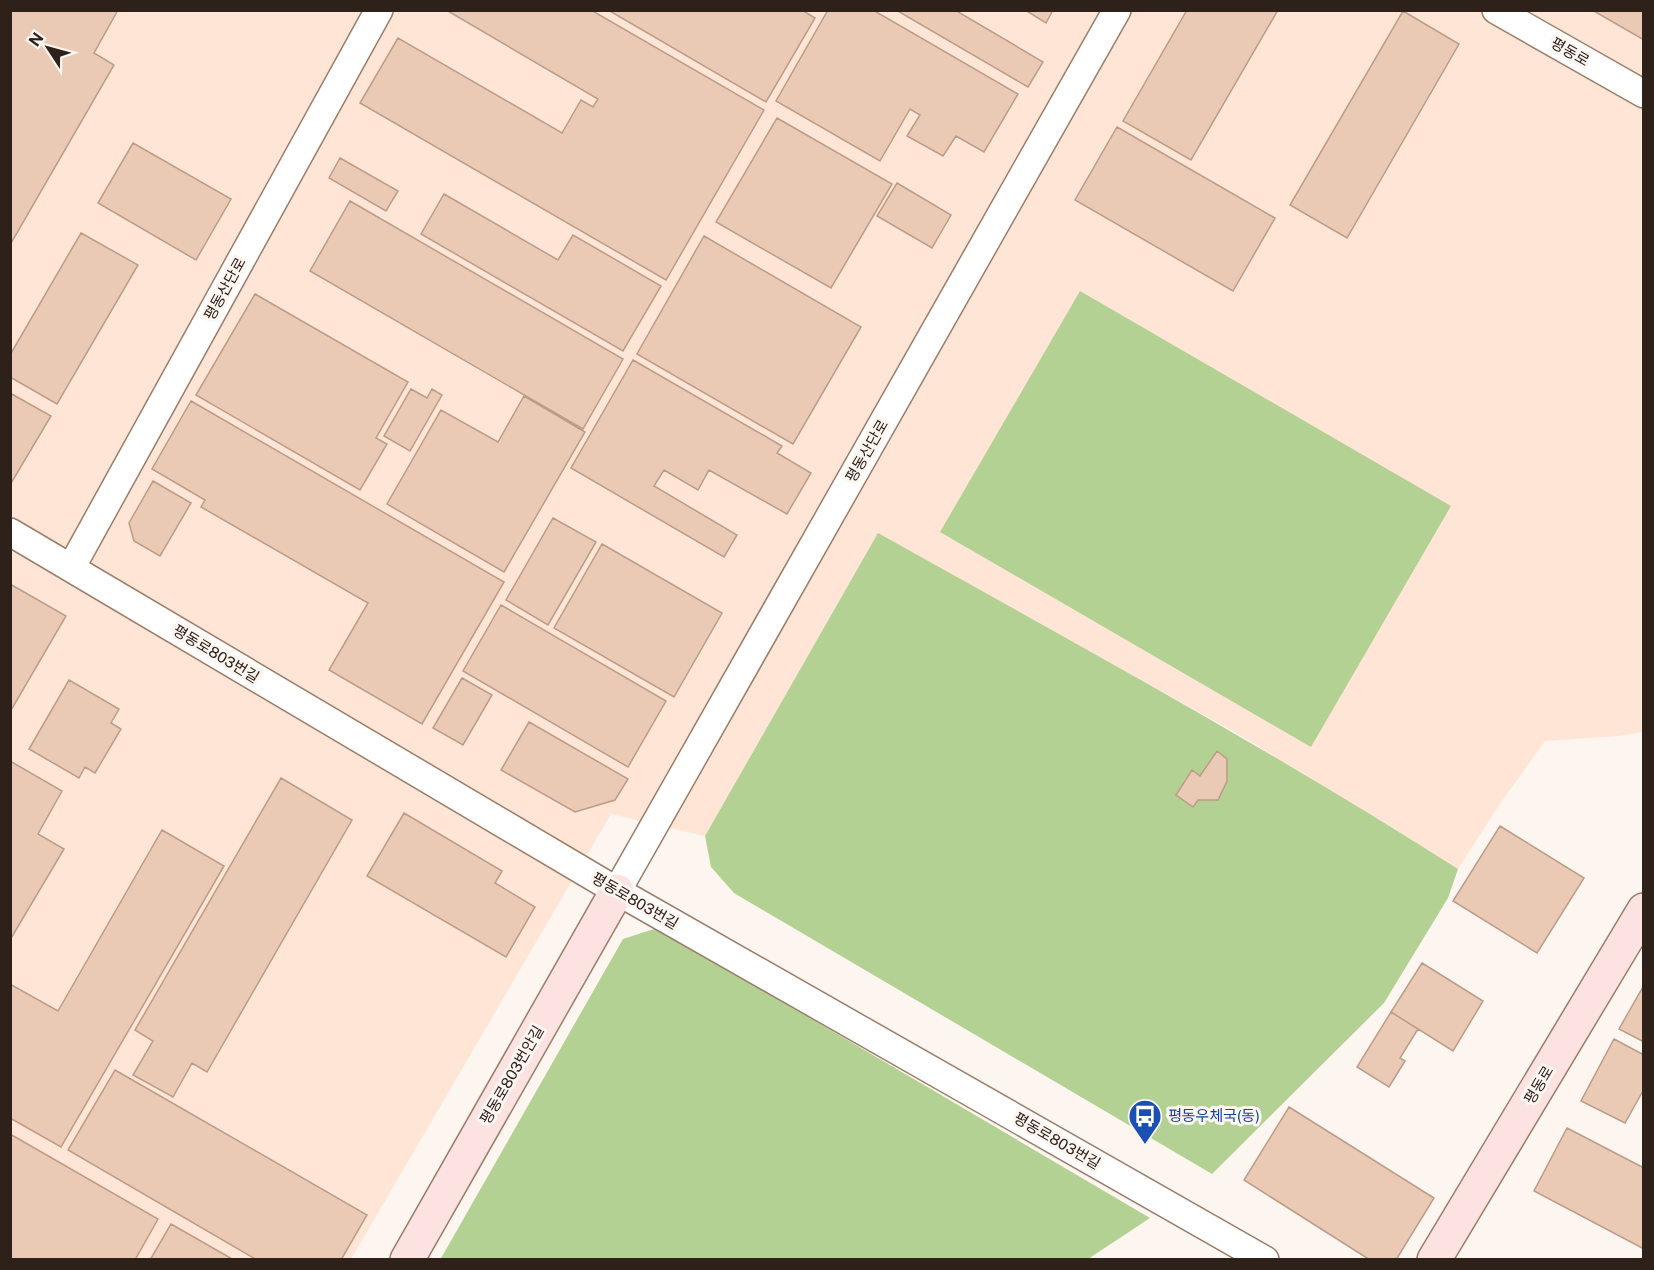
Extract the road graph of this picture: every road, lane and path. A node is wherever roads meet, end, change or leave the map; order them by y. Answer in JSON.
{"nodes":[{"id":1,"x":379,"y":10,"type":"edge"},
{"id":2,"x":1117,"y":10,"type":"edge"},
{"id":3,"x":1496,"y":10,"type":"edge"},
{"id":4,"x":1644,"y":94,"type":"edge"},
{"id":5,"x":10,"y":532,"type":"edge"},
{"id":6,"x":71,"y":568,"type":"junction"},
{"id":7,"x":617,"y":891,"type":"junction"},
{"id":8,"x":1644,"y":910,"type":"edge"},
{"id":9,"x":407,"y":1260,"type":"edge"},
{"id":10,"x":1265,"y":1260,"type":"edge"},
{"id":11,"x":1434,"y":1260,"type":"edge"}],
"edges":[{"from":1,"to":6,"type":"street","name":"평동산단로"},
{"from":2,"to":7,"type":"street","name":"평동산단로"},
{"from":3,"to":4,"type":"street","name":"평동로"},
{"from":5,"to":6,"type":"street","name":"평동로803번길"},
{"from":6,"to":7,"type":"street","name":"평동로803번길"},
{"from":7,"to":9,"type":"street","name":"평동로803번안길"},
{"from":7,"to":10,"type":"street","name":"평동로803번길"},
{"from":8,"to":11,"type":"street","name":"평동로"}]}
